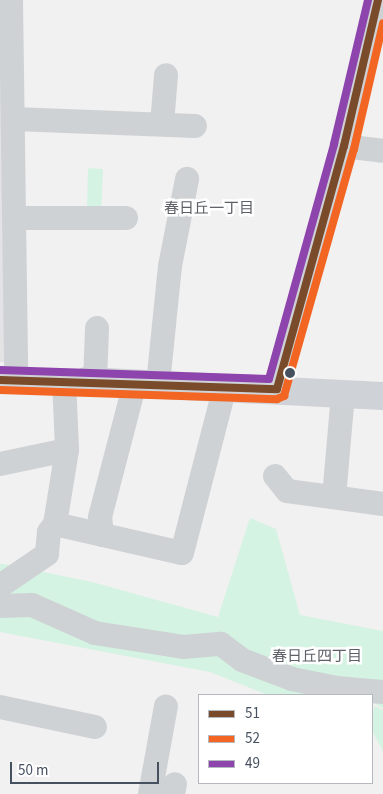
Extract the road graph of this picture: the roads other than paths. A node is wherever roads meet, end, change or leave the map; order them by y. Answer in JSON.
{"nodes":[{"id":1,"x":11,"y":0,"type":"edge"},
{"id":2,"x":378,"y":0,"type":"edge"},
{"id":3,"x":377,"y":32,"type":"edge"},
{"id":4,"x":166,"y":75,"type":"dead end"},
{"id":5,"x":14,"y":119,"type":"junction"},
{"id":6,"x":162,"y":124,"type":"junction"},
{"id":7,"x":195,"y":126,"type":"dead end"},
{"id":8,"x":344,"y":146,"type":"junction"},
{"id":9,"x":383,"y":151,"type":"edge"},
{"id":10,"x":187,"y":179,"type":"dead end"},
{"id":11,"x":16,"y":218,"type":"junction"},
{"id":12,"x":126,"y":218,"type":"dead end"},
{"id":13,"x":97,"y":328,"type":"dead end"},
{"id":14,"x":8,"y":380,"type":"edge"},
{"id":15,"x":82,"y":381,"type":"junction"},
{"id":16,"x":147,"y":383,"type":"junction"},
{"id":17,"x":225,"y":387,"type":"junction"},
{"id":18,"x":277,"y":389,"type":"junction"},
{"id":19,"x":343,"y":394,"type":"junction"},
{"id":20,"x":383,"y":396,"type":"edge"},
{"id":21,"x":67,"y":450,"type":"junction"},
{"id":22,"x":0,"y":464,"type":"edge"},
{"id":23,"x":275,"y":476,"type":"dead end"},
{"id":24,"x":334,"y":497,"type":"junction"},
{"id":25,"x":383,"y":504,"type":"edge"},
{"id":26,"x":55,"y":524,"type":"junction"},
{"id":27,"x":102,"y":535,"type":"junction"},
{"id":28,"x":0,"y":586,"type":"edge"},
{"id":29,"x":0,"y":606,"type":"edge"},
{"id":30,"x":383,"y":692,"type":"edge"},
{"id":31,"x":0,"y":707,"type":"edge"},
{"id":32,"x":159,"y":720,"type":"dead end"},
{"id":33,"x":94,"y":727,"type":"dead end"},
{"id":34,"x":150,"y":794,"type":"edge"}],
"edges":[{"from":1,"to":5,"type":"street"},
{"from":2,"to":3,"type":"street"},
{"from":3,"to":8,"type":"street"},
{"from":4,"to":6,"type":"street"},
{"from":5,"to":6,"type":"street"},
{"from":5,"to":11,"type":"street"},
{"from":6,"to":7,"type":"street"},
{"from":8,"to":9,"type":"street"},
{"from":8,"to":18,"type":"street"},
{"from":10,"to":16,"type":"street"},
{"from":11,"to":12,"type":"street"},
{"from":11,"to":14,"type":"street"},
{"from":13,"to":15,"type":"street"},
{"from":14,"to":15,"type":"street"},
{"from":15,"to":16,"type":"street"},
{"from":15,"to":21,"type":"street"},
{"from":16,"to":17,"type":"street"},
{"from":16,"to":27,"type":"street"},
{"from":17,"to":18,"type":"street"},
{"from":17,"to":27,"type":"street"},
{"from":18,"to":19,"type":"street"},
{"from":19,"to":20,"type":"street"},
{"from":19,"to":24,"type":"street"},
{"from":21,"to":22,"type":"street"},
{"from":21,"to":26,"type":"street"},
{"from":23,"to":24,"type":"street"},
{"from":24,"to":25,"type":"street"},
{"from":26,"to":27,"type":"street"},
{"from":26,"to":28,"type":"street"},
{"from":29,"to":30,"type":"street"},
{"from":31,"to":33,"type":"street"},
{"from":32,"to":34,"type":"street"}]}
